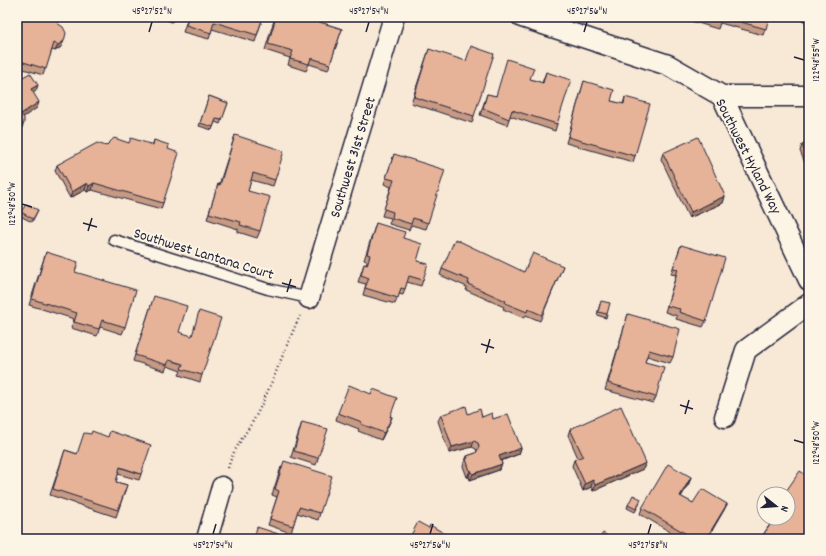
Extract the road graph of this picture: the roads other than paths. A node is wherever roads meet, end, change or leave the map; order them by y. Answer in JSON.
{"nodes":[{"id":1,"x":394,"y":17,"type":"edge"},
{"id":2,"x":522,"y":17,"type":"edge"},
{"id":3,"x":722,"y":96,"type":"junction"},
{"id":4,"x":809,"y":96,"type":"edge"},
{"id":5,"x":114,"y":240,"type":"dead end"},
{"id":6,"x":809,"y":280,"type":"edge"},
{"id":7,"x":309,"y":298,"type":"joint"},
{"id":8,"x":809,"y":304,"type":"edge"},
{"id":9,"x":725,"y":417,"type":"dead end"},
{"id":10,"x":222,"y":488,"type":"road end"},
{"id":11,"x":207,"y":539,"type":"edge"}],
"edges":[{"from":1,"to":7,"type":"street","name":"Southwest 31st Street"},
{"from":2,"to":3,"type":"street","name":"Southwest Hyland Way"},
{"from":3,"to":4,"type":"street"},
{"from":3,"to":6,"type":"street","name":"Southwest Hyland Way"},
{"from":5,"to":7,"type":"lane","name":"Southwest Lantana Court"},
{"from":8,"to":9,"type":"street"},
{"from":10,"to":11,"type":"street"}]}
